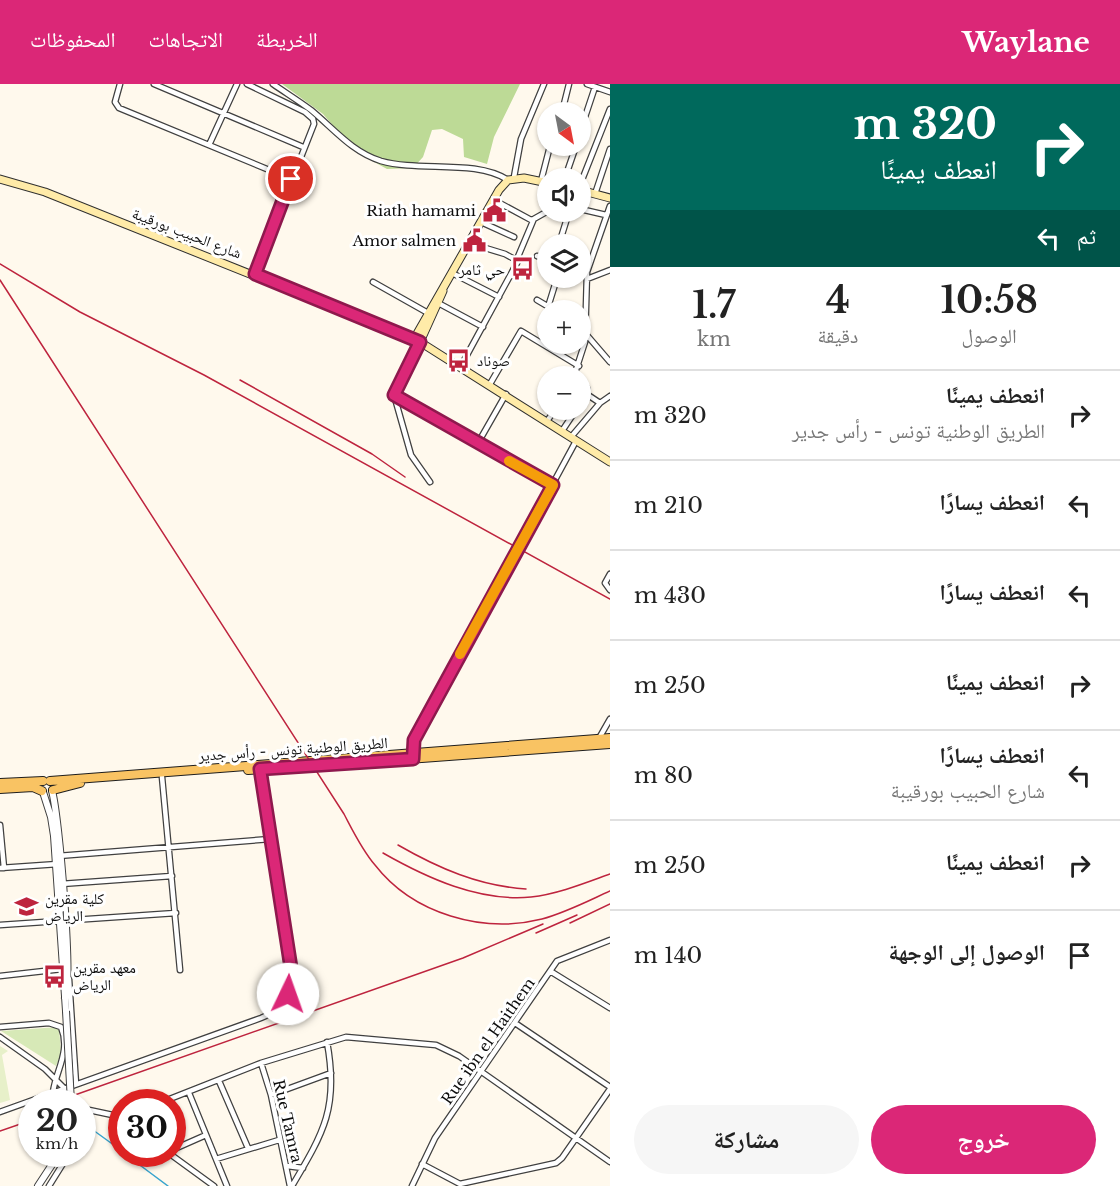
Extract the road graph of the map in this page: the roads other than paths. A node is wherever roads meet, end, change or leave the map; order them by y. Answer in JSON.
{"nodes":[{"id":1,"x":120,"y":84,"type":"edge"},
{"id":2,"x":154,"y":84,"type":"edge"},
{"id":3,"x":237,"y":84,"type":"edge"},
{"id":4,"x":247,"y":84,"type":"edge"},
{"id":5,"x":273,"y":84,"type":"edge"},
{"id":6,"x":544,"y":84,"type":"edge"},
{"id":7,"x":569,"y":84,"type":"edge"},
{"id":8,"x":587,"y":84,"type":"edge"},
{"id":9,"x":595,"y":87,"type":"junction"},
{"id":10,"x":610,"y":92,"type":"edge"},
{"id":11,"x":564,"y":102,"type":"edge"},
{"id":12,"x":590,"y":102,"type":"edge"},
{"id":13,"x":610,"y":109,"type":"edge"},
{"id":14,"x":224,"y":113,"type":"junction"},
{"id":15,"x":209,"y":146,"type":"junction"},
{"id":16,"x":303,"y":147,"type":"junction"},
{"id":17,"x":610,"y":149,"type":"edge"},
{"id":18,"x":587,"y":168,"type":"edge"},
{"id":19,"x":511,"y":178,"type":"junction"},
{"id":20,"x":0,"y":179,"type":"edge"},
{"id":21,"x":291,"y":179,"type":"junction"},
{"id":22,"x":537,"y":181,"type":"edge"},
{"id":23,"x":591,"y":193,"type":"edge"},
{"id":24,"x":595,"y":194,"type":"junction"},
{"id":25,"x":610,"y":198,"type":"edge"},
{"id":26,"x":494,"y":200,"type":"junction"},
{"id":27,"x":610,"y":206,"type":"edge"},
{"id":28,"x":591,"y":212,"type":"edge"},
{"id":29,"x":606,"y":215,"type":"junction"},
{"id":30,"x":537,"y":217,"type":"edge"},
{"id":31,"x":532,"y":220,"type":"junction"},
{"id":32,"x":481,"y":222,"type":"junction"},
{"id":33,"x":514,"y":237,"type":"dead end"},
{"id":34,"x":469,"y":243,"type":"junction"},
{"id":35,"x":517,"y":259,"type":"junction"},
{"id":36,"x":591,"y":260,"type":"edge"},
{"id":37,"x":610,"y":270,"type":"edge"},
{"id":38,"x":452,"y":273,"type":"junction"},
{"id":39,"x":255,"y":274,"type":"junction"},
{"id":40,"x":591,"y":277,"type":"edge"},
{"id":41,"x":373,"y":282,"type":"dead end"},
{"id":42,"x":444,"y":288,"type":"junction"},
{"id":43,"x":499,"y":297,"type":"junction"},
{"id":44,"x":440,"y":304,"type":"junction"},
{"id":45,"x":428,"y":313,"type":"junction"},
{"id":46,"x":483,"y":327,"type":"junction"},
{"id":47,"x":417,"y":340,"type":"junction"},
{"id":48,"x":591,"y":340,"type":"edge"},
{"id":49,"x":602,"y":352,"type":"junction"},
{"id":50,"x":581,"y":354,"type":"edge"},
{"id":51,"x":610,"y":354,"type":"edge"},
{"id":52,"x":610,"y":362,"type":"edge"},
{"id":53,"x":461,"y":366,"type":"junction"},
{"id":54,"x":579,"y":366,"type":"joint"},
{"id":55,"x":490,"y":384,"type":"junction"},
{"id":56,"x":506,"y":394,"type":"junction"},
{"id":57,"x":394,"y":395,"type":"junction"},
{"id":58,"x":610,"y":396,"type":"edge"},
{"id":59,"x":591,"y":397,"type":"edge"},
{"id":60,"x":600,"y":403,"type":"junction"},
{"id":61,"x":569,"y":420,"type":"edge"},
{"id":62,"x":547,"y":421,"type":"joint"},
{"id":63,"x":562,"y":431,"type":"junction"},
{"id":64,"x":574,"y":439,"type":"junction"},
{"id":65,"x":478,"y":443,"type":"junction"},
{"id":66,"x":610,"y":462,"type":"edge"},
{"id":67,"x":430,"y":482,"type":"dead end"},
{"id":68,"x":553,"y":485,"type":"junction"},
{"id":69,"x":610,"y":574,"type":"edge"},
{"id":70,"x":610,"y":590,"type":"edge"},
{"id":71,"x":610,"y":719,"type":"edge"},
{"id":72,"x":610,"y":738,"type":"edge"},
{"id":73,"x":598,"y":742,"type":"junction"},
{"id":74,"x":610,"y":744,"type":"edge"},
{"id":75,"x":412,"y":756,"type":"junction"},
{"id":76,"x":260,"y":766,"type":"junction"},
{"id":77,"x":162,"y":777,"type":"junction"},
{"id":78,"x":46,"y":781,"type":"junction"},
{"id":79,"x":0,"y":783,"type":"edge"},
{"id":80,"x":0,"y":789,"type":"edge"},
{"id":81,"x":53,"y":791,"type":"junction"},
{"id":82,"x":42,"y":792,"type":"junction"},
{"id":83,"x":0,"y":825,"type":"edge"},
{"id":84,"x":271,"y":838,"type":"junction"},
{"id":85,"x":169,"y":847,"type":"junction"},
{"id":86,"x":58,"y":860,"type":"junction"},
{"id":87,"x":2,"y":868,"type":"edge"},
{"id":88,"x":172,"y":876,"type":"junction"},
{"id":89,"x":60,"y":884,"type":"junction"},
{"id":90,"x":176,"y":913,"type":"junction"},
{"id":91,"x":62,"y":922,"type":"junction"},
{"id":92,"x":0,"y":925,"type":"edge"},
{"id":93,"x":610,"y":940,"type":"edge"},
{"id":94,"x":65,"y":969,"type":"junction"},
{"id":95,"x":180,"y":970,"type":"dead end"},
{"id":96,"x":550,"y":972,"type":"junction"},
{"id":97,"x":0,"y":976,"type":"edge"},
{"id":98,"x":610,"y":1008,"type":"edge"},
{"id":99,"x":515,"y":1023,"type":"junction"},
{"id":100,"x":0,"y":1027,"type":"edge"},
{"id":101,"x":0,"y":1037,"type":"edge"},
{"id":102,"x":327,"y":1042,"type":"junction"},
{"id":103,"x":261,"y":1063,"type":"junction"},
{"id":104,"x":331,"y":1073,"type":"junction"},
{"id":105,"x":482,"y":1073,"type":"junction"},
{"id":106,"x":55,"y":1077,"type":"junction"},
{"id":107,"x":219,"y":1081,"type":"junction"},
{"id":108,"x":76,"y":1084,"type":"junction"},
{"id":109,"x":64,"y":1088,"type":"joint"},
{"id":110,"x":610,"y":1088,"type":"edge"},
{"id":111,"x":53,"y":1089,"type":"edge"},
{"id":112,"x":70,"y":1089,"type":"edge"},
{"id":113,"x":189,"y":1093,"type":"junction"},
{"id":114,"x":186,"y":1094,"type":"edge"},
{"id":115,"x":271,"y":1095,"type":"junction"},
{"id":116,"x":18,"y":1105,"type":"edge"},
{"id":117,"x":0,"y":1109,"type":"edge"},
{"id":118,"x":206,"y":1135,"type":"junction"},
{"id":119,"x":576,"y":1138,"type":"junction"},
{"id":120,"x":279,"y":1140,"type":"junction"},
{"id":121,"x":186,"y":1145,"type":"edge"},
{"id":122,"x":248,"y":1148,"type":"junction"},
{"id":123,"x":216,"y":1159,"type":"junction"},
{"id":124,"x":610,"y":1162,"type":"edge"},
{"id":125,"x":186,"y":1163,"type":"edge"},
{"id":126,"x":422,"y":1164,"type":"junction"},
{"id":127,"x":287,"y":1166,"type":"junction"},
{"id":128,"x":50,"y":1167,"type":"edge"},
{"id":129,"x":61,"y":1167,"type":"edge"},
{"id":130,"x":303,"y":1168,"type":"junction"},
{"id":131,"x":226,"y":1184,"type":"edge"},
{"id":132,"x":38,"y":1186,"type":"edge"},
{"id":133,"x":49,"y":1186,"type":"edge"},
{"id":134,"x":216,"y":1186,"type":"edge"},
{"id":135,"x":291,"y":1186,"type":"edge"},
{"id":136,"x":412,"y":1186,"type":"edge"}],
"edges":[{"from":1,"to":15,"type":"street"},
{"from":2,"to":14,"type":"street"},
{"from":3,"to":14,"type":"street"},
{"from":4,"to":16,"type":"street"},
{"from":5,"to":19,"type":"street"},
{"from":6,"to":19,"type":"street"},
{"from":7,"to":11,"type":"street"},
{"from":8,"to":9,"type":"street"},
{"from":9,"to":10,"type":"street"},
{"from":9,"to":12,"type":"street"},
{"from":13,"to":18,"type":"street"},
{"from":14,"to":15,"type":"street"},
{"from":14,"to":16,"type":"street"},
{"from":15,"to":21,"type":"street"},
{"from":16,"to":21,"type":"street"},
{"from":17,"to":24,"type":"street"},
{"from":19,"to":22,"type":"main road"},
{"from":19,"to":26,"type":"main road"},
{"from":20,"to":39,"type":"main road","name":"شارع الحبيب بورقيبة"},
{"from":21,"to":39,"type":"street"},
{"from":23,"to":24,"type":"main road"},
{"from":24,"to":25,"type":"main road"},
{"from":26,"to":31,"type":"street"},
{"from":26,"to":32,"type":"main road"},
{"from":27,"to":29,"type":"street"},
{"from":28,"to":29,"type":"street"},
{"from":29,"to":36,"type":"street"},
{"from":30,"to":31,"type":"street"},
{"from":31,"to":35,"type":"street"},
{"from":32,"to":33,"type":"street"},
{"from":32,"to":34,"type":"main road"},
{"from":34,"to":35,"type":"street"},
{"from":34,"to":38,"type":"main road"},
{"from":35,"to":43,"type":"street"},
{"from":37,"to":40,"type":"street"},
{"from":38,"to":42,"type":"main road"},
{"from":38,"to":43,"type":"street"},
{"from":39,"to":47,"type":"main road","name":"شارع الحبيب بورقيبة"},
{"from":41,"to":45,"type":"street"},
{"from":42,"to":44,"type":"main road"},
{"from":42,"to":45,"type":"main road"},
{"from":43,"to":46,"type":"street"},
{"from":44,"to":46,"type":"street"},
{"from":44,"to":47,"type":"main road"},
{"from":45,"to":47,"type":"main road"},
{"from":46,"to":53,"type":"street"},
{"from":47,"to":53,"type":"main road","name":"شارع الحبيب بورقيبة"},
{"from":47,"to":57,"type":"street"},
{"from":48,"to":49,"type":"street"},
{"from":49,"to":51,"type":"street"},
{"from":49,"to":52,"type":"street"},
{"from":50,"to":54,"type":"street"},
{"from":53,"to":55,"type":"main road","name":"شارع الحبيب بورقيبة"},
{"from":54,"to":55,"type":"street"},
{"from":55,"to":56,"type":"main road","name":"شارع الحبيب بورقيبة"},
{"from":56,"to":62,"type":"main road","name":"شارع الحبيب بورقيبة"},
{"from":56,"to":65,"type":"street"},
{"from":57,"to":65,"type":"street"},
{"from":57,"to":67,"type":"street"},
{"from":58,"to":60,"type":"street"},
{"from":59,"to":60,"type":"street"},
{"from":60,"to":64,"type":"street"},
{"from":61,"to":63,"type":"street"},
{"from":62,"to":63,"type":"main road","name":"شارع الحبيب بورقيبة"},
{"from":63,"to":64,"type":"main road","name":"شارع الحبيب بورقيبة"},
{"from":64,"to":66,"type":"main road","name":"شارع الحبيب بورقيبة"},
{"from":64,"to":68,"type":"street"},
{"from":65,"to":68,"type":"street"},
{"from":68,"to":75,"type":"street"},
{"from":69,"to":70,"type":"street"},
{"from":71,"to":73,"type":"street"},
{"from":72,"to":73,"type":"main road","name":"الطريق الوطنية تونس - رأس جدير"},
{"from":73,"to":74,"type":"main road","name":"الطريق الوطنية تونس - رأس جدير"},
{"from":73,"to":75,"type":"main road","name":"الطريق الوطنية تونس - رأس جدير"},
{"from":75,"to":76,"type":"main road","name":"الطريق الوطنية تونس - رأس جدير"},
{"from":76,"to":77,"type":"main road","name":"الطريق الوطنية تونس - رأس جدير"},
{"from":76,"to":78,"type":"main road","name":"الطريق الوطنية تونس - رأس جدير"},
{"from":76,"to":84,"type":"street"},
{"from":77,"to":81,"type":"main road","name":"الطريق الوطنية تونس - رأس جدير"},
{"from":77,"to":85,"type":"street"},
{"from":78,"to":79,"type":"main road","name":"الطريق الوطنية تونس - رأس جدير"},
{"from":78,"to":81,"type":"main road"},
{"from":78,"to":82,"type":"main road"},
{"from":80,"to":82,"type":"main road"},
{"from":81,"to":82,"type":"main road","name":"الطريق الوطنية تونس - رأس جدير"},
{"from":81,"to":86,"type":"street"},
{"from":82,"to":86,"type":"street"},
{"from":83,"to":87,"type":"street"},
{"from":84,"to":85,"type":"street"},
{"from":84,"to":108,"type":"street"},
{"from":85,"to":86,"type":"street"},
{"from":85,"to":88,"type":"street"},
{"from":86,"to":87,"type":"street"},
{"from":86,"to":89,"type":"street"},
{"from":88,"to":89,"type":"street"},
{"from":88,"to":90,"type":"street"},
{"from":89,"to":91,"type":"street"},
{"from":90,"to":91,"type":"street"},
{"from":90,"to":95,"type":"street"},
{"from":91,"to":92,"type":"street"},
{"from":91,"to":94,"type":"street"},
{"from":93,"to":96,"type":"street","name":"Rue ibn el Haithem"},
{"from":94,"to":97,"type":"street"},
{"from":94,"to":108,"type":"street"},
{"from":94,"to":112,"type":"street","bridge":true},
{"from":96,"to":98,"type":"street"},
{"from":96,"to":99,"type":"street","name":"Rue ibn el Haithem"},
{"from":99,"to":105,"type":"street","name":"Rue ibn el Haithem"},
{"from":99,"to":110,"type":"street"},
{"from":100,"to":106,"type":"street"},
{"from":101,"to":106,"type":"street"},
{"from":102,"to":103,"type":"street"},
{"from":102,"to":104,"type":"street"},
{"from":102,"to":105,"type":"street"},
{"from":103,"to":107,"type":"street"},
{"from":103,"to":115,"type":"street","name":"Rue Tamra"},
{"from":104,"to":115,"type":"street"},
{"from":104,"to":130,"type":"street"},
{"from":105,"to":119,"type":"street"},
{"from":105,"to":126,"type":"street","name":"Rue ibn el Haithem"},
{"from":106,"to":109,"type":"street"},
{"from":106,"to":111,"type":"street"},
{"from":107,"to":113,"type":"street"},
{"from":107,"to":122,"type":"street"},
{"from":108,"to":109,"type":"street"},
{"from":110,"to":119,"type":"street"},
{"from":113,"to":114,"type":"street"},
{"from":113,"to":118,"type":"street"},
{"from":115,"to":120,"type":"street","name":"Rue Tamra"},
{"from":116,"to":117,"type":"street"},
{"from":118,"to":121,"type":"street"},
{"from":118,"to":123,"type":"street"},
{"from":119,"to":124,"type":"street"},
{"from":119,"to":126,"type":"street"},
{"from":120,"to":122,"type":"street"},
{"from":120,"to":127,"type":"street","name":"Rue Tamra"},
{"from":122,"to":123,"type":"street"},
{"from":123,"to":131,"type":"street"},
{"from":125,"to":134,"type":"street"},
{"from":126,"to":136,"type":"street","name":"Rue ibn el Haithem"},
{"from":127,"to":130,"type":"street"},
{"from":127,"to":135,"type":"street","name":"Rue Tamra"},
{"from":128,"to":132,"type":"street"},
{"from":129,"to":133,"type":"street"},
{"from":130,"to":135,"type":"street"},
{"from":131,"to":134,"type":"street"}]}
